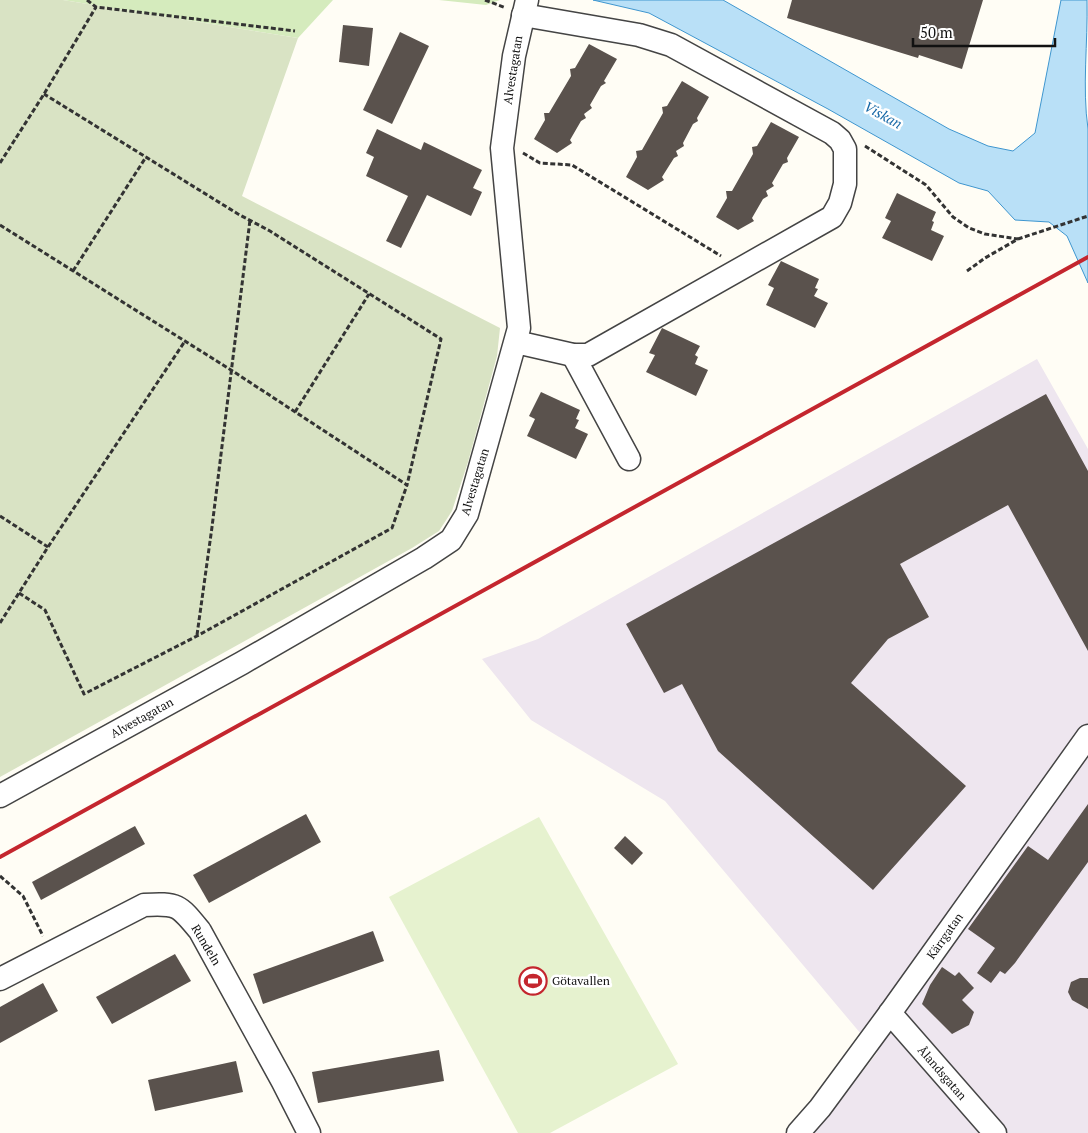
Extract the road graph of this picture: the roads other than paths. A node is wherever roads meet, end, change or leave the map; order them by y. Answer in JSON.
{"nodes":[{"id":1,"x":525,"y":8,"type":"edge"},
{"id":2,"x":516,"y":342,"type":"junction"},
{"id":3,"x":573,"y":355,"type":"junction"},
{"id":4,"x":629,"y":459,"type":"dead end"},
{"id":5,"x":1088,"y":736,"type":"edge"},
{"id":6,"x":0,"y":796,"type":"edge"},
{"id":7,"x":0,"y":979,"type":"edge"},
{"id":8,"x":890,"y":1013,"type":"junction"},
{"id":9,"x":309,"y":1133,"type":"edge"},
{"id":10,"x":798,"y":1133,"type":"edge"},
{"id":11,"x":995,"y":1133,"type":"edge"}],
"edges":[{"from":1,"to":2,"type":"street","name":"Alvestagatan"},
{"from":1,"to":3,"type":"street"},
{"from":2,"to":3,"type":"street"},
{"from":2,"to":6,"type":"street","name":"Alvestagatan"},
{"from":3,"to":4,"type":"street"},
{"from":5,"to":8,"type":"street","name":"Kärrgatan"},
{"from":7,"to":9,"type":"street","name":"Rundeln"},
{"from":8,"to":10,"type":"street","name":"Kärrgatan"},
{"from":8,"to":11,"type":"street","name":"Ålandsgatan"}]}
